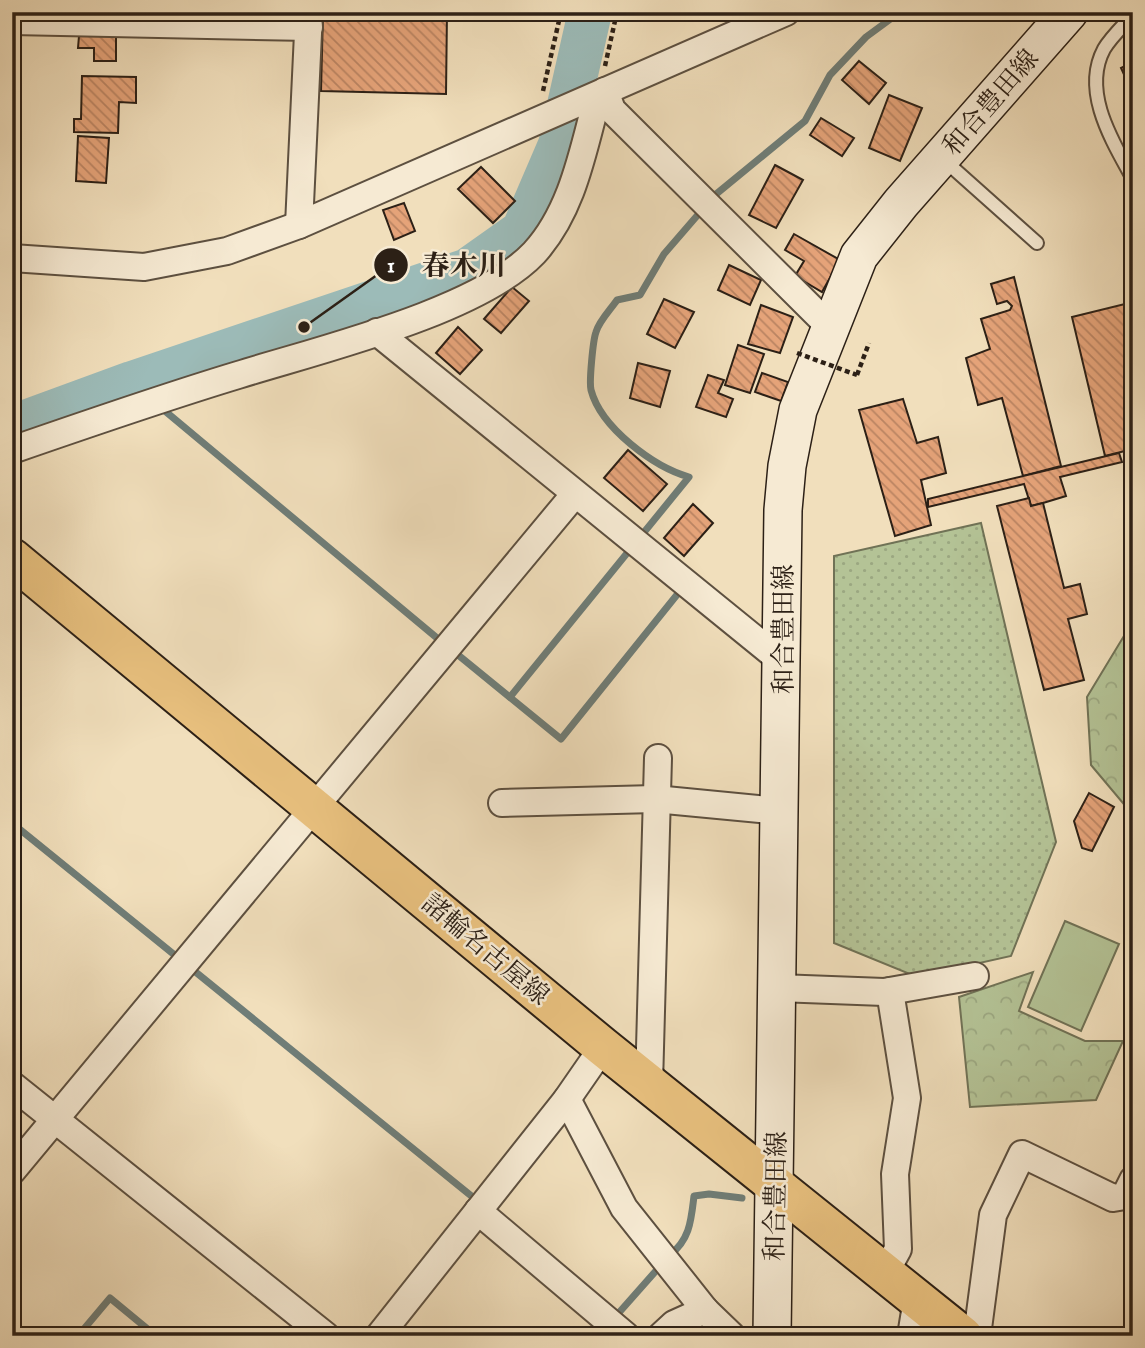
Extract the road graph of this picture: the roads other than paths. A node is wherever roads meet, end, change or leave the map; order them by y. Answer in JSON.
{"nodes":[{"id":1,"x":786,"y":12,"type":"edge"},
{"id":2,"x":1069,"y":12,"type":"edge"},
{"id":3,"x":1133,"y":15,"type":"edge"},
{"id":4,"x":309,"y":20,"type":"edge"},
{"id":5,"x":12,"y":22,"type":"edge"},
{"id":6,"x":598,"y":101,"type":"junction"},
{"id":7,"x":941,"y":158,"type":"junction"},
{"id":8,"x":1133,"y":179,"type":"edge"},
{"id":9,"x":299,"y":225,"type":"junction"},
{"id":10,"x":1037,"y":243,"type":"dead end"},
{"id":11,"x":12,"y":258,"type":"edge"},
{"id":12,"x":829,"y":326,"type":"junction"},
{"id":13,"x":377,"y":331,"type":"junction"},
{"id":14,"x":12,"y":450,"type":"edge"},
{"id":15,"x":573,"y":495,"type":"junction"},
{"id":16,"x":12,"y":558,"type":"edge"},
{"id":17,"x":783,"y":662,"type":"junction"},
{"id":18,"x":658,"y":758,"type":"dead end"},
{"id":19,"x":655,"y":799,"type":"junction"},
{"id":20,"x":502,"y":803,"type":"dead end"},
{"id":21,"x":313,"y":806,"type":"junction"},
{"id":22,"x":780,"y":811,"type":"junction"},
{"id":23,"x":975,"y":976,"type":"dead end"},
{"id":24,"x":778,"y":988,"type":"junction"},
{"id":25,"x":890,"y":991,"type":"junction"},
{"id":26,"x":603,"y":1047,"type":"junction"},
{"id":27,"x":649,"y":1084,"type":"junction"},
{"id":28,"x":12,"y":1085,"type":"edge"},
{"id":29,"x":567,"y":1099,"type":"junction"},
{"id":30,"x":55,"y":1120,"type":"junction"},
{"id":31,"x":12,"y":1171,"type":"edge"},
{"id":32,"x":1133,"y":1180,"type":"edge"},
{"id":33,"x":775,"y":1185,"type":"junction"},
{"id":34,"x":478,"y":1211,"type":"junction"},
{"id":35,"x":885,"y":1273,"type":"junction"},
{"id":36,"x":705,"y":1310,"type":"junction"},
{"id":37,"x":914,"y":1317,"type":"edge"},
{"id":38,"x":326,"y":1336,"type":"edge"},
{"id":39,"x":379,"y":1336,"type":"edge"},
{"id":40,"x":626,"y":1336,"type":"edge"},
{"id":41,"x":661,"y":1336,"type":"edge"},
{"id":42,"x":732,"y":1336,"type":"edge"},
{"id":43,"x":772,"y":1336,"type":"edge"},
{"id":44,"x":963,"y":1336,"type":"edge"},
{"id":45,"x":977,"y":1336,"type":"edge"}],
"edges":[{"from":1,"to":6,"type":"street"},
{"from":2,"to":7,"type":"main road","name":"和合豊田線"},
{"from":3,"to":8,"type":"lane"},
{"from":4,"to":5,"type":"street"},
{"from":4,"to":9,"type":"street"},
{"from":6,"to":9,"type":"street"},
{"from":6,"to":12,"type":"street"},
{"from":6,"to":13,"type":"street"},
{"from":7,"to":10,"type":"lane"},
{"from":7,"to":12,"type":"main road","name":"和合豊田線"},
{"from":9,"to":11,"type":"street"},
{"from":12,"to":17,"type":"main road","name":"和合豊田線"},
{"from":13,"to":14,"type":"street"},
{"from":13,"to":15,"type":"street"},
{"from":15,"to":17,"type":"street"},
{"from":15,"to":21,"type":"street"},
{"from":16,"to":21,"type":"main road","name":"諸輪名古屋線"},
{"from":17,"to":22,"type":"main road","name":"和合豊田線"},
{"from":18,"to":19,"type":"street"},
{"from":19,"to":20,"type":"street"},
{"from":19,"to":22,"type":"street"},
{"from":19,"to":27,"type":"street"},
{"from":21,"to":26,"type":"main road","name":"諸輪名古屋線"},
{"from":21,"to":30,"type":"street"},
{"from":22,"to":24,"type":"main road","name":"和合豊田線"},
{"from":23,"to":25,"type":"street"},
{"from":24,"to":25,"type":"street"},
{"from":24,"to":33,"type":"main road","name":"和合豊田線"},
{"from":25,"to":35,"type":"street"},
{"from":26,"to":27,"type":"main road","name":"諸輪名古屋線"},
{"from":26,"to":29,"type":"street"},
{"from":27,"to":33,"type":"main road","name":"諸輪名古屋線"},
{"from":28,"to":30,"type":"street"},
{"from":29,"to":34,"type":"street"},
{"from":29,"to":36,"type":"street"},
{"from":30,"to":31,"type":"street"},
{"from":30,"to":38,"type":"street"},
{"from":32,"to":45,"type":"street"},
{"from":33,"to":35,"type":"main road","name":"諸輪名古屋線"},
{"from":33,"to":43,"type":"main road","name":"和合豊田線"},
{"from":34,"to":39,"type":"street"},
{"from":34,"to":40,"type":"street"},
{"from":35,"to":37,"type":"main road","name":"諸輪名古屋線"},
{"from":36,"to":41,"type":"street"},
{"from":36,"to":42,"type":"street"},
{"from":37,"to":44,"type":"main road","name":"諸輪名古屋線"}]}
